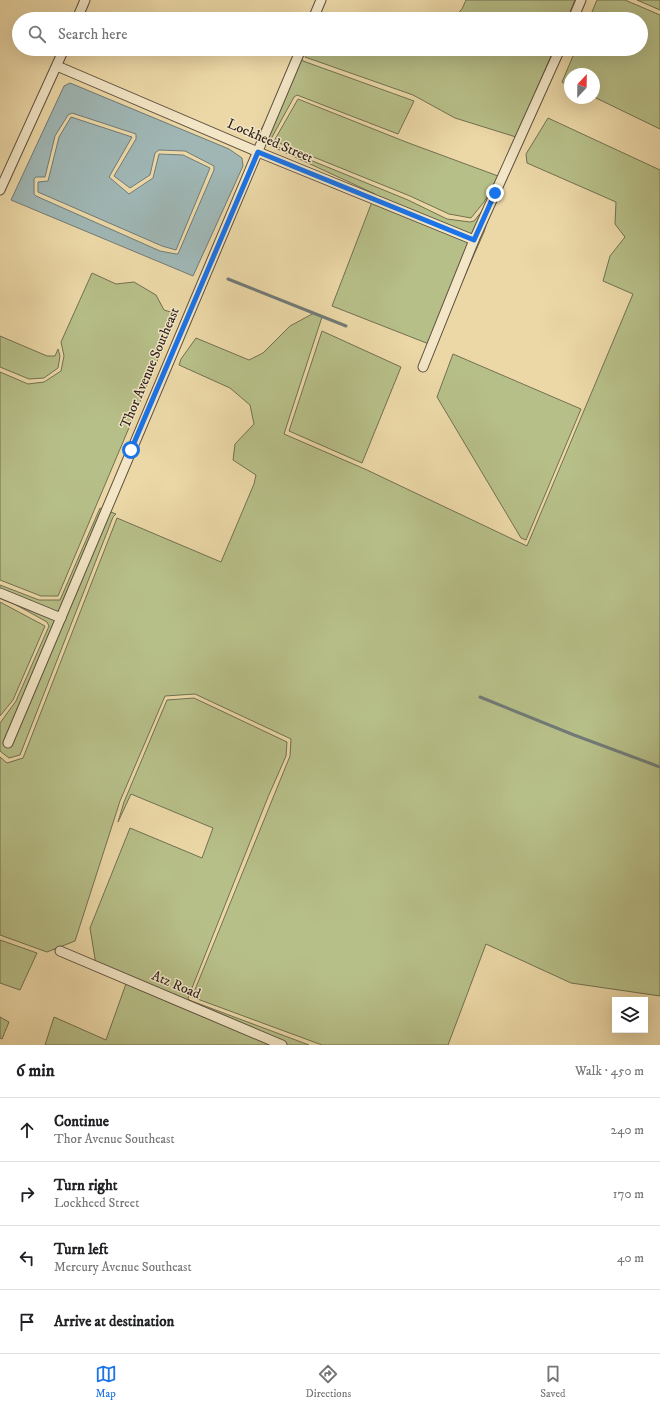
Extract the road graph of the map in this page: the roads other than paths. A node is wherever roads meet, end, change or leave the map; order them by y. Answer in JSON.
{"nodes":[{"id":1,"x":85,"y":0,"type":"edge"},
{"id":2,"x":321,"y":0,"type":"edge"},
{"id":3,"x":582,"y":0,"type":"edge"},
{"id":4,"x":80,"y":12,"type":"edge"},
{"id":5,"x":316,"y":12,"type":"edge"},
{"id":6,"x":576,"y":12,"type":"edge"},
{"id":7,"x":61,"y":56,"type":"edge"},
{"id":8,"x":298,"y":56,"type":"edge"},
{"id":9,"x":557,"y":56,"type":"edge"},
{"id":10,"x":57,"y":66,"type":"junction"},
{"id":11,"x":258,"y":152,"type":"junction"},
{"id":12,"x":0,"y":190,"type":"edge"},
{"id":13,"x":474,"y":240,"type":"junction"},
{"id":14,"x":423,"y":367,"type":"dead end"},
{"id":15,"x":0,"y":593,"type":"edge"},
{"id":16,"x":61,"y":618,"type":"junction"},
{"id":17,"x":8,"y":743,"type":"dead end"},
{"id":18,"x":60,"y":951,"type":"dead end"},
{"id":19,"x":282,"y":1045,"type":"edge"}],
"edges":[{"from":1,"to":4,"type":"street"},
{"from":2,"to":5,"type":"street"},
{"from":3,"to":6,"type":"street"},
{"from":7,"to":10,"type":"street"},
{"from":8,"to":11,"type":"street","name":"Thor Avenue Southeast"},
{"from":9,"to":13,"type":"street"},
{"from":10,"to":11,"type":"street","name":"Lockheed Street"},
{"from":10,"to":12,"type":"street"},
{"from":11,"to":13,"type":"street","name":"Lockheed Street"},
{"from":11,"to":16,"type":"street","name":"Thor Avenue Southeast"},
{"from":13,"to":14,"type":"street"},
{"from":15,"to":16,"type":"street"},
{"from":16,"to":17,"type":"street","name":"Thor Avenue Southeast"},
{"from":18,"to":19,"type":"street","name":"Atz Road"}]}
